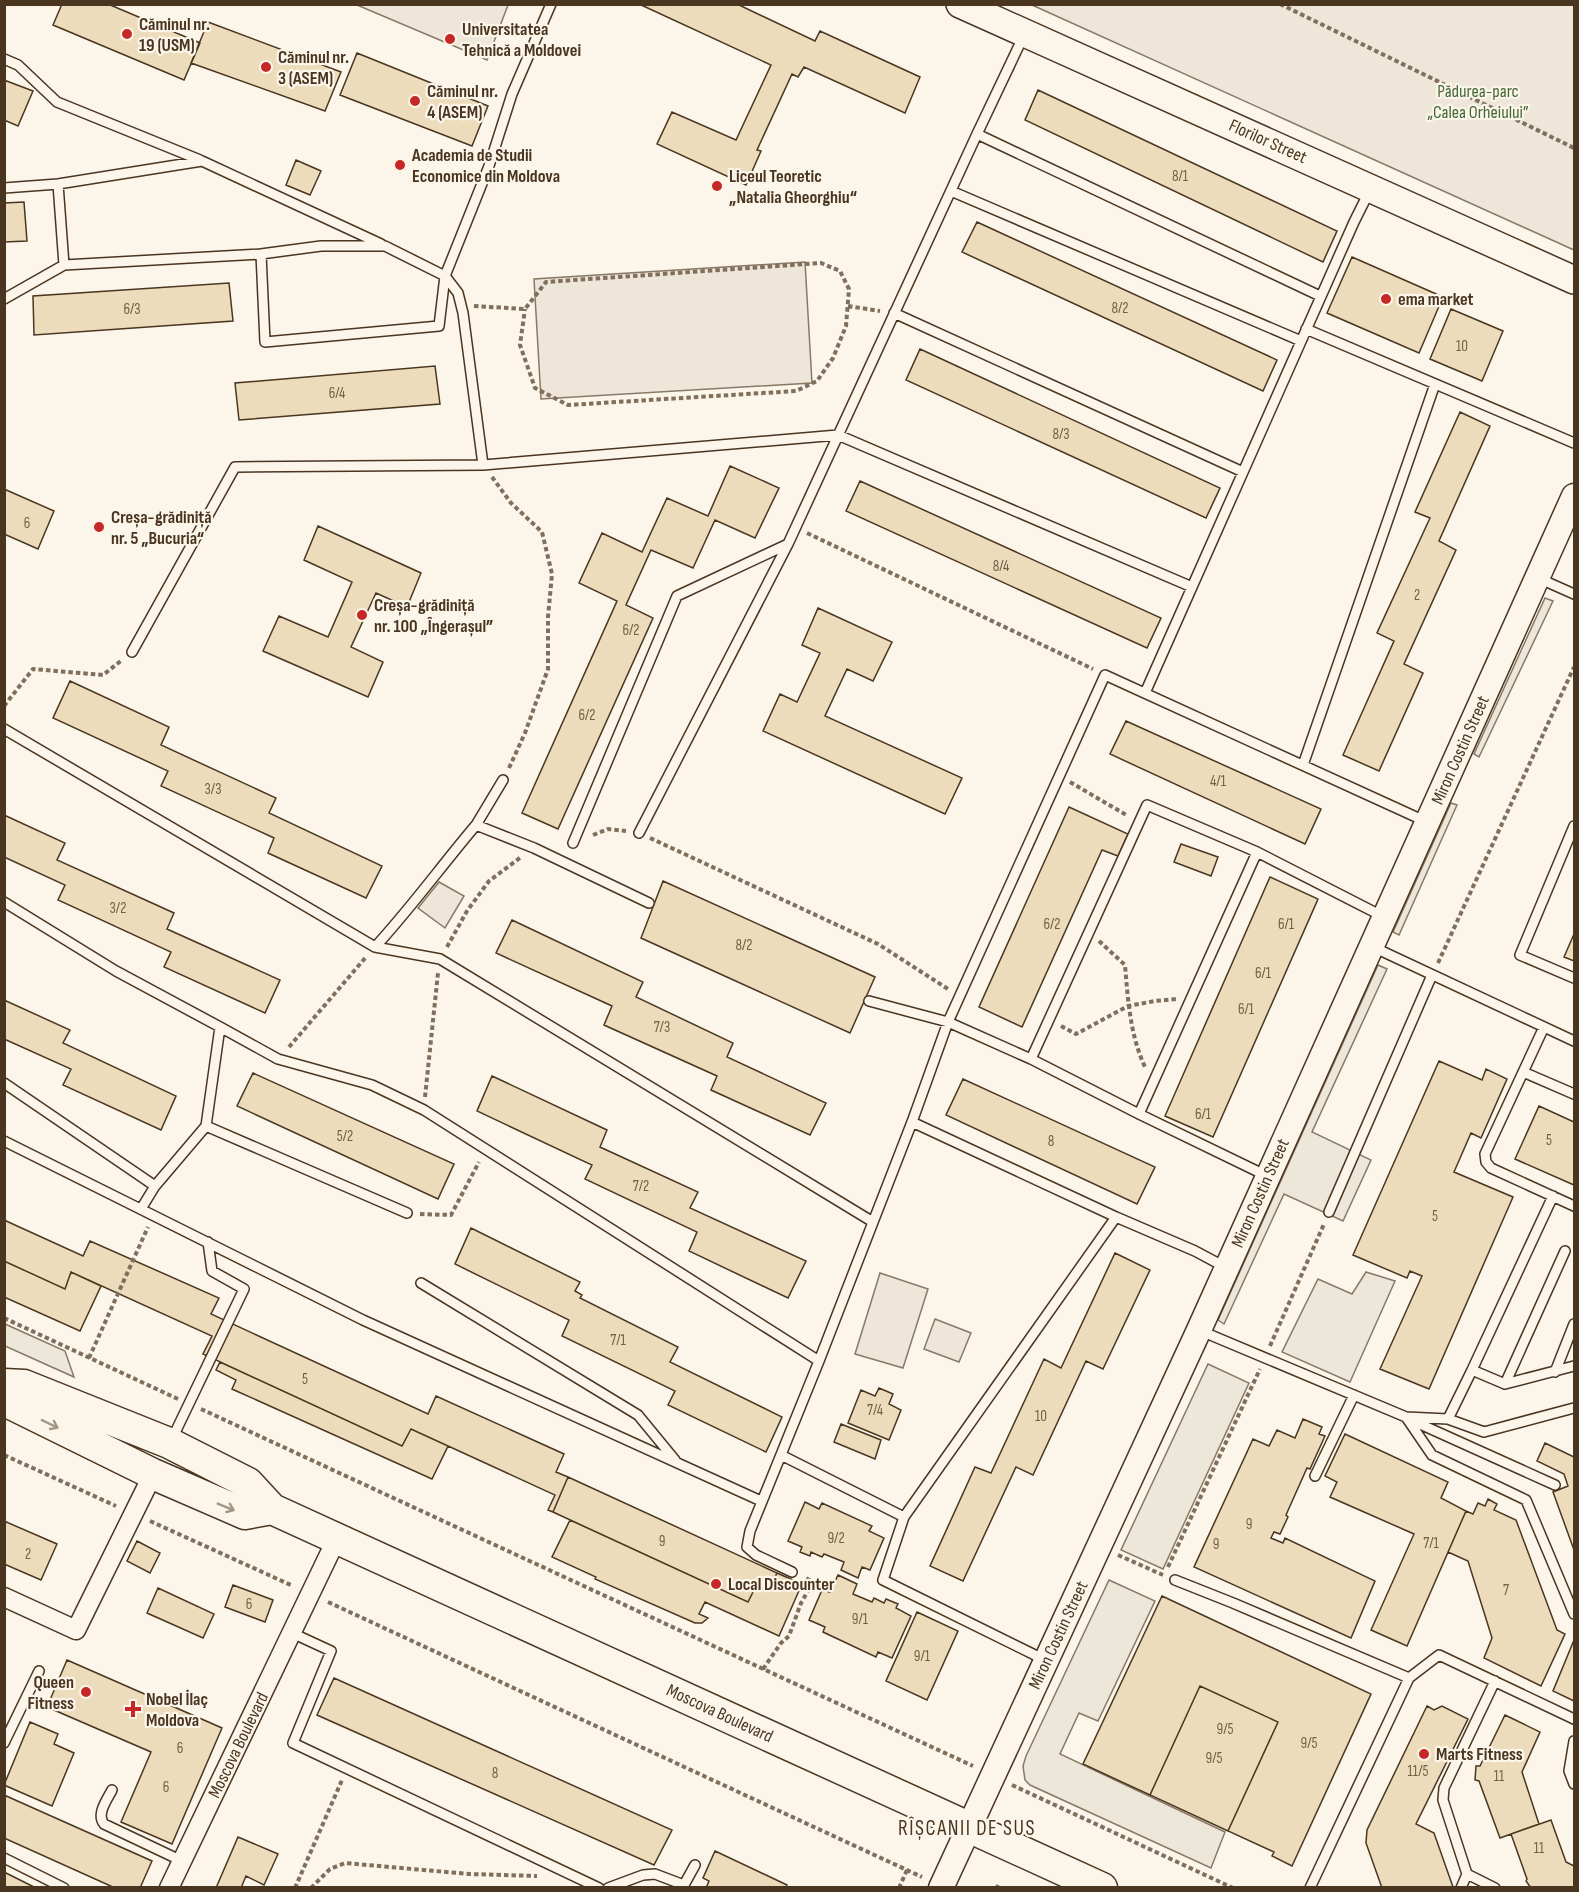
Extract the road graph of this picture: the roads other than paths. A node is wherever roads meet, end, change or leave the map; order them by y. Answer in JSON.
{"nodes":[{"id":1,"x":551,"y":4,"type":"edge"},
{"id":2,"x":960,"y":4,"type":"edge"},
{"id":3,"x":1025,"y":33,"type":"junction"},
{"id":4,"x":4,"y":59,"type":"edge"},
{"id":5,"x":976,"y":134,"type":"junction"},
{"id":6,"x":202,"y":161,"type":"junction"},
{"id":7,"x":58,"y":184,"type":"junction"},
{"id":8,"x":4,"y":188,"type":"edge"},
{"id":9,"x":1371,"y":188,"type":"junction"},
{"id":10,"x":951,"y":191,"type":"junction"},
{"id":11,"x":385,"y":246,"type":"junction"},
{"id":12,"x":261,"y":254,"type":"junction"},
{"id":13,"x":64,"y":265,"type":"junction"},
{"id":14,"x":445,"y":276,"type":"junction"},
{"id":15,"x":1575,"y":280,"type":"edge"},
{"id":16,"x":1320,"y":296,"type":"junction"},
{"id":17,"x":4,"y":299,"type":"edge"},
{"id":18,"x":894,"y":313,"type":"junction"},
{"id":19,"x":1306,"y":329,"type":"junction"},
{"id":20,"x":1300,"y":341,"type":"junction"},
{"id":21,"x":1435,"y":384,"type":"junction"},
{"id":22,"x":838,"y":435,"type":"junction"},
{"id":23,"x":1575,"y":443,"type":"edge"},
{"id":24,"x":483,"y":465,"type":"junction"},
{"id":25,"x":1243,"y":472,"type":"junction"},
{"id":26,"x":1575,"y":496,"type":"edge"},
{"id":27,"x":788,"y":544,"type":"junction"},
{"id":28,"x":1538,"y":578,"type":"junction"},
{"id":29,"x":1192,"y":587,"type":"junction"},
{"id":30,"x":1575,"y":594,"type":"edge"},
{"id":31,"x":132,"y":652,"type":"road end"},
{"id":32,"x":1145,"y":693,"type":"junction"},
{"id":33,"x":4,"y":729,"type":"edge"},
{"id":34,"x":1303,"y":765,"type":"junction"},
{"id":35,"x":503,"y":780,"type":"road end"},
{"id":36,"x":1427,"y":822,"type":"junction"},
{"id":37,"x":476,"y":825,"type":"junction"},
{"id":38,"x":1575,"y":826,"type":"edge"},
{"id":39,"x":639,"y":832,"type":"road end"},
{"id":40,"x":573,"y":843,"type":"dead end"},
{"id":41,"x":1257,"y":852,"type":"junction"},
{"id":42,"x":4,"y":902,"type":"edge"},
{"id":43,"x":649,"y":903,"type":"dead end"},
{"id":44,"x":1384,"y":917,"type":"junction"},
{"id":45,"x":1371,"y":946,"type":"junction"},
{"id":46,"x":375,"y":947,"type":"junction"},
{"id":47,"x":1432,"y":975,"type":"junction"},
{"id":48,"x":1575,"y":978,"type":"edge"},
{"id":49,"x":869,"y":1001,"type":"dead end"},
{"id":50,"x":948,"y":1022,"type":"junction"},
{"id":51,"x":220,"y":1027,"type":"junction"},
{"id":52,"x":1544,"y":1027,"type":"junction"},
{"id":53,"x":1575,"y":1041,"type":"edge"},
{"id":54,"x":1031,"y":1059,"type":"junction"},
{"id":55,"x":1524,"y":1071,"type":"junction"},
{"id":56,"x":4,"y":1083,"type":"edge"},
{"id":57,"x":1575,"y":1094,"type":"edge"},
{"id":58,"x":1138,"y":1114,"type":"junction"},
{"id":59,"x":912,"y":1122,"type":"junction"},
{"id":60,"x":206,"y":1126,"type":"junction"},
{"id":61,"x":4,"y":1141,"type":"edge"},
{"id":62,"x":1267,"y":1176,"type":"junction"},
{"id":63,"x":155,"y":1186,"type":"junction"},
{"id":64,"x":1553,"y":1196,"type":"junction"},
{"id":65,"x":1575,"y":1206,"type":"edge"},
{"id":66,"x":141,"y":1209,"type":"junction"},
{"id":67,"x":1329,"y":1212,"type":"road end"},
{"id":68,"x":407,"y":1213,"type":"road end"},
{"id":69,"x":1116,"y":1217,"type":"junction"},
{"id":70,"x":873,"y":1222,"type":"junction"},
{"id":71,"x":208,"y":1242,"type":"junction"},
{"id":72,"x":1565,"y":1251,"type":"dead end"},
{"id":73,"x":1226,"y":1268,"type":"junction"},
{"id":74,"x":421,"y":1283,"type":"dead end"},
{"id":75,"x":1575,"y":1324,"type":"edge"},
{"id":76,"x":1199,"y":1330,"type":"junction"},
{"id":77,"x":819,"y":1361,"type":"junction"},
{"id":78,"x":1575,"y":1365,"type":"edge"},
{"id":79,"x":1472,"y":1370,"type":"junction"},
{"id":80,"x":1555,"y":1372,"type":"junction"},
{"id":81,"x":4,"y":1384,"type":"edge"},
{"id":82,"x":1505,"y":1384,"type":"junction"},
{"id":83,"x":4,"y":1391,"type":"edge"},
{"id":84,"x":1354,"y":1395,"type":"junction"},
{"id":85,"x":1575,"y":1408,"type":"edge"},
{"id":86,"x":1406,"y":1417,"type":"junction"},
{"id":87,"x":1448,"y":1419,"type":"junction"},
{"id":88,"x":169,"y":1443,"type":"junction"},
{"id":89,"x":781,"y":1455,"type":"junction"},
{"id":90,"x":678,"y":1463,"type":"junction"},
{"id":91,"x":153,"y":1474,"type":"junction"},
{"id":92,"x":1315,"y":1476,"type":"dead end"},
{"id":93,"x":1555,"y":1485,"type":"dead end"},
{"id":94,"x":761,"y":1501,"type":"junction"},
{"id":95,"x":272,"y":1509,"type":"junction"},
{"id":96,"x":904,"y":1518,"type":"junction"},
{"id":97,"x":337,"y":1538,"type":"junction"},
{"id":98,"x":792,"y":1572,"type":"road end"},
{"id":99,"x":1169,"y":1578,"type":"road end"},
{"id":100,"x":4,"y":1597,"type":"edge"},
{"id":101,"x":1575,"y":1614,"type":"edge"},
{"id":102,"x":292,"y":1633,"type":"junction"},
{"id":103,"x":1046,"y":1660,"type":"junction"},
{"id":104,"x":39,"y":1671,"type":"dead end"},
{"id":105,"x":1409,"y":1678,"type":"junction"},
{"id":106,"x":1494,"y":1681,"type":"junction"},
{"id":107,"x":1575,"y":1719,"type":"edge"},
{"id":108,"x":1575,"y":1741,"type":"edge"},
{"id":109,"x":4,"y":1743,"type":"edge"},
{"id":110,"x":1575,"y":1784,"type":"edge"},
{"id":111,"x":112,"y":1790,"type":"dead end"},
{"id":112,"x":970,"y":1827,"type":"junction"},
{"id":113,"x":4,"y":1858,"type":"edge"},
{"id":114,"x":182,"y":1861,"type":"junction"},
{"id":115,"x":695,"y":1865,"type":"dead end"},
{"id":116,"x":1467,"y":1874,"type":"junction"},
{"id":117,"x":64,"y":1887,"type":"edge"},
{"id":118,"x":169,"y":1887,"type":"edge"},
{"id":119,"x":599,"y":1887,"type":"edge"},
{"id":120,"x":608,"y":1887,"type":"edge"},
{"id":121,"x":941,"y":1887,"type":"edge"},
{"id":122,"x":1102,"y":1887,"type":"edge"},
{"id":123,"x":1310,"y":1887,"type":"edge"},
{"id":124,"x":1461,"y":1887,"type":"edge"},
{"id":125,"x":1495,"y":1887,"type":"edge"}],
"edges":[{"from":1,"to":14,"type":"lane"},
{"from":2,"to":3,"type":"main road","name":"Florilor Street"},
{"from":3,"to":5,"type":"lane"},
{"from":3,"to":9,"type":"main road","name":"Florilor Street"},
{"from":4,"to":6,"type":"lane"},
{"from":5,"to":10,"type":"lane"},
{"from":5,"to":16,"type":"lane"},
{"from":6,"to":7,"type":"lane"},
{"from":6,"to":11,"type":"lane"},
{"from":7,"to":8,"type":"lane"},
{"from":7,"to":13,"type":"lane"},
{"from":9,"to":15,"type":"main road","name":"Florilor Street"},
{"from":9,"to":16,"type":"lane"},
{"from":10,"to":18,"type":"lane"},
{"from":10,"to":20,"type":"lane"},
{"from":11,"to":12,"type":"lane"},
{"from":11,"to":14,"type":"lane"},
{"from":12,"to":13,"type":"lane"},
{"from":12,"to":14,"type":"lane"},
{"from":13,"to":17,"type":"lane"},
{"from":14,"to":24,"type":"lane"},
{"from":16,"to":19,"type":"lane"},
{"from":18,"to":22,"type":"lane"},
{"from":18,"to":25,"type":"lane"},
{"from":19,"to":20,"type":"lane"},
{"from":19,"to":21,"type":"lane"},
{"from":20,"to":25,"type":"lane"},
{"from":21,"to":23,"type":"lane"},
{"from":21,"to":34,"type":"lane"},
{"from":22,"to":24,"type":"lane"},
{"from":22,"to":27,"type":"lane"},
{"from":22,"to":29,"type":"lane"},
{"from":24,"to":31,"type":"lane"},
{"from":25,"to":29,"type":"lane"},
{"from":26,"to":28,"type":"street","name":"Miron Costin Street"},
{"from":27,"to":39,"type":"lane"},
{"from":27,"to":40,"type":"lane"},
{"from":28,"to":30,"type":"lane"},
{"from":28,"to":36,"type":"street","name":"Miron Costin Street"},
{"from":29,"to":32,"type":"lane"},
{"from":32,"to":34,"type":"lane"},
{"from":32,"to":50,"type":"lane"},
{"from":33,"to":46,"type":"lane"},
{"from":34,"to":36,"type":"lane"},
{"from":35,"to":37,"type":"lane"},
{"from":36,"to":44,"type":"street","name":"Miron Costin Street"},
{"from":37,"to":43,"type":"lane"},
{"from":37,"to":46,"type":"lane"},
{"from":38,"to":48,"type":"lane"},
{"from":41,"to":44,"type":"lane"},
{"from":41,"to":54,"type":"lane"},
{"from":41,"to":58,"type":"lane"},
{"from":42,"to":51,"type":"lane"},
{"from":44,"to":45,"type":"street","name":"Miron Costin Street"},
{"from":45,"to":47,"type":"lane"},
{"from":45,"to":62,"type":"street","name":"Miron Costin Street"},
{"from":46,"to":70,"type":"lane"},
{"from":47,"to":52,"type":"lane"},
{"from":47,"to":67,"type":"lane"},
{"from":49,"to":50,"type":"lane"},
{"from":50,"to":54,"type":"lane"},
{"from":50,"to":59,"type":"lane"},
{"from":51,"to":60,"type":"lane"},
{"from":51,"to":77,"type":"lane"},
{"from":52,"to":53,"type":"lane"},
{"from":52,"to":55,"type":"lane"},
{"from":54,"to":58,"type":"lane"},
{"from":55,"to":57,"type":"lane"},
{"from":55,"to":64,"type":"lane"},
{"from":56,"to":63,"type":"lane"},
{"from":58,"to":62,"type":"lane"},
{"from":59,"to":69,"type":"lane"},
{"from":59,"to":70,"type":"lane"},
{"from":60,"to":63,"type":"lane"},
{"from":60,"to":68,"type":"lane"},
{"from":61,"to":66,"type":"lane"},
{"from":62,"to":73,"type":"street","name":"Miron Costin Street"},
{"from":63,"to":66,"type":"lane"},
{"from":64,"to":65,"type":"lane"},
{"from":64,"to":79,"type":"lane"},
{"from":66,"to":71,"type":"lane"},
{"from":69,"to":73,"type":"lane"},
{"from":69,"to":96,"type":"lane"},
{"from":70,"to":77,"type":"lane"},
{"from":71,"to":88,"type":"lane"},
{"from":71,"to":90,"type":"lane"},
{"from":72,"to":82,"type":"lane"},
{"from":73,"to":76,"type":"street","name":"Miron Costin Street"},
{"from":74,"to":90,"type":"lane"},
{"from":75,"to":80,"type":"lane"},
{"from":76,"to":84,"type":"lane"},
{"from":76,"to":103,"type":"street","name":"Miron Costin Street"},
{"from":77,"to":89,"type":"lane"},
{"from":78,"to":80,"type":"lane"},
{"from":79,"to":82,"type":"lane"},
{"from":79,"to":87,"type":"lane"},
{"from":80,"to":82,"type":"lane"},
{"from":81,"to":88,"type":"main road","name":"Moscova Boulevard"},
{"from":83,"to":91,"type":"main road","one_way":true},
{"from":84,"to":86,"type":"lane"},
{"from":84,"to":92,"type":"lane"},
{"from":85,"to":87,"type":"lane"},
{"from":86,"to":87,"type":"lane"},
{"from":86,"to":93,"type":"lane"},
{"from":86,"to":101,"type":"lane"},
{"from":88,"to":95,"type":"main road","name":"Moscova Boulevard"},
{"from":89,"to":94,"type":"lane"},
{"from":89,"to":96,"type":"lane"},
{"from":90,"to":94,"type":"lane"},
{"from":91,"to":95,"type":"main road","one_way":true},
{"from":91,"to":100,"type":"street"},
{"from":94,"to":98,"type":"lane"},
{"from":95,"to":97,"type":"main road","name":"Moscova Boulevard"},
{"from":96,"to":103,"type":"lane"},
{"from":97,"to":102,"type":"street","name":"Moscova Boulevard"},
{"from":97,"to":112,"type":"main road","name":"Moscova Boulevard"},
{"from":99,"to":105,"type":"lane"},
{"from":102,"to":114,"type":"street","name":"Moscova Boulevard"},
{"from":102,"to":119,"type":"lane"},
{"from":103,"to":112,"type":"street","name":"Miron Costin Street"},
{"from":104,"to":109,"type":"lane"},
{"from":105,"to":106,"type":"lane"},
{"from":105,"to":123,"type":"lane"},
{"from":106,"to":107,"type":"lane"},
{"from":106,"to":116,"type":"lane"},
{"from":108,"to":110,"type":"lane"},
{"from":111,"to":114,"type":"lane"},
{"from":112,"to":121,"type":"street","name":"Miron Costin Street"},
{"from":112,"to":122,"type":"main road","name":"Moscova Boulevard"},
{"from":113,"to":117,"type":"lane"},
{"from":114,"to":118,"type":"street","name":"Moscova Boulevard"},
{"from":115,"to":120,"type":"lane"},
{"from":116,"to":124,"type":"lane"},
{"from":116,"to":125,"type":"lane"}]}
